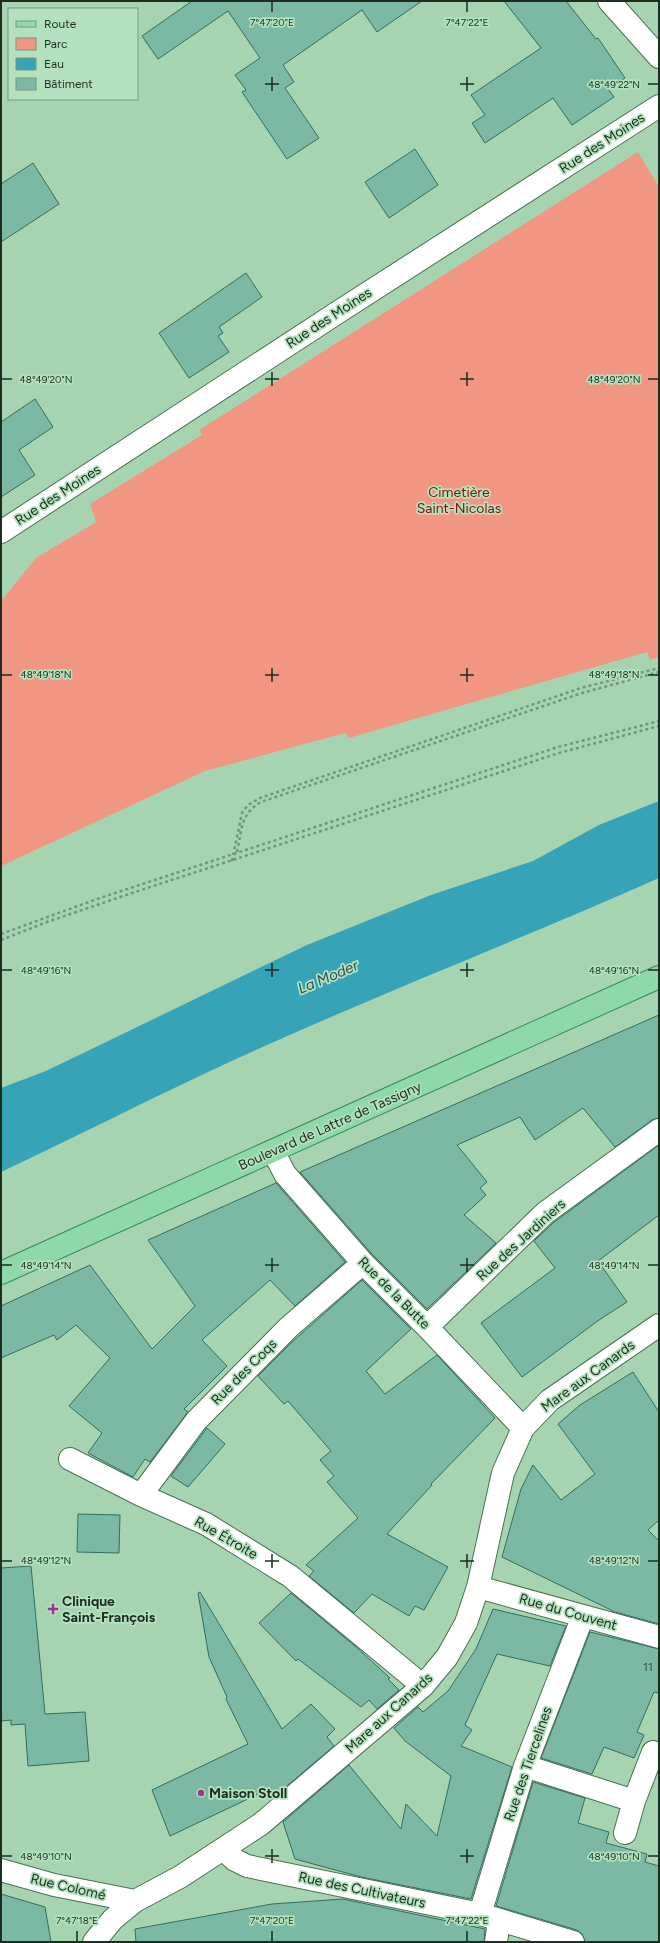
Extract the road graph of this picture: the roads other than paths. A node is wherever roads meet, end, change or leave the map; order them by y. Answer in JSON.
{"nodes":[{"id":1,"x":609,"y":1,"type":"edge"},
{"id":2,"x":659,"y":56,"type":"edge"},
{"id":3,"x":659,"y":106,"type":"edge"},
{"id":4,"x":1,"y":532,"type":"edge"},
{"id":5,"x":659,"y":977,"type":"edge"},
{"id":6,"x":659,"y":1130,"type":"edge"},
{"id":7,"x":273,"y":1152,"type":"junction"},
{"id":8,"x":362,"y":1263,"type":"junction"},
{"id":9,"x":1,"y":1273,"type":"edge"},
{"id":10,"x":659,"y":1325,"type":"edge"},
{"id":11,"x":428,"y":1328,"type":"junction"},
{"id":12,"x":523,"y":1428,"type":"junction"},
{"id":13,"x":70,"y":1459,"type":"dead end"},
{"id":14,"x":141,"y":1495,"type":"junction"},
{"id":15,"x":478,"y":1587,"type":"junction"},
{"id":16,"x":583,"y":1616,"type":"junction"},
{"id":17,"x":659,"y":1637,"type":"edge"},
{"id":18,"x":423,"y":1686,"type":"junction"},
{"id":19,"x":653,"y":1752,"type":"dead end"},
{"id":20,"x":525,"y":1766,"type":"junction"},
{"id":21,"x":634,"y":1801,"type":"junction"},
{"id":22,"x":625,"y":1833,"type":"dead end"},
{"id":23,"x":224,"y":1850,"type":"junction"},
{"id":24,"x":1,"y":1870,"type":"edge"},
{"id":25,"x":135,"y":1901,"type":"junction"},
{"id":26,"x":490,"y":1918,"type":"junction"},
{"id":27,"x":94,"y":1942,"type":"edge"},
{"id":28,"x":496,"y":1942,"type":"edge"},
{"id":29,"x":573,"y":1942,"type":"edge"}],
"edges":[{"from":1,"to":2,"type":"street"},
{"from":3,"to":4,"type":"street","name":"Rue des Moines"},
{"from":5,"to":7,"type":"main road","name":"Boulevard de Lattre de Tassigny"},
{"from":6,"to":11,"type":"street","name":"Rue des Jardiniers"},
{"from":7,"to":8,"type":"street","name":"Rue de la Butte"},
{"from":7,"to":9,"type":"main road","name":"Boulevard de Lattre de Tassigny"},
{"from":8,"to":11,"type":"street","name":"Rue de la Butte"},
{"from":8,"to":14,"type":"street","name":"Rue des Coqs"},
{"from":10,"to":12,"type":"street","name":"Mare aux Canards"},
{"from":11,"to":12,"type":"street","name":"Rue de la Butte"},
{"from":12,"to":15,"type":"street","name":"Mare aux Canards"},
{"from":13,"to":14,"type":"street","name":"Rue Étroite"},
{"from":14,"to":18,"type":"street","name":"Rue Étroite"},
{"from":15,"to":16,"type":"street","name":"Rue du Couvent"},
{"from":15,"to":18,"type":"street","name":"Mare aux Canards"},
{"from":16,"to":17,"type":"street","name":"Rue du Couvent"},
{"from":16,"to":20,"type":"street","name":"Rue des Tiercelines"},
{"from":18,"to":23,"type":"street","name":"Mare aux Canards"},
{"from":19,"to":21,"type":"street"},
{"from":20,"to":21,"type":"street"},
{"from":20,"to":26,"type":"street","name":"Rue des Tiercelines"},
{"from":21,"to":22,"type":"street"},
{"from":23,"to":25,"type":"street","name":"Mare aux Canards"},
{"from":23,"to":26,"type":"street","name":"Rue des Cultivateurs"},
{"from":24,"to":25,"type":"street","name":"Rue Colomé"},
{"from":25,"to":27,"type":"street","name":"Mare aux Canards"},
{"from":26,"to":28,"type":"street","name":"Rue des Tiercelines"},
{"from":26,"to":29,"type":"street","name":"Rue des Cultivateurs"}]}
